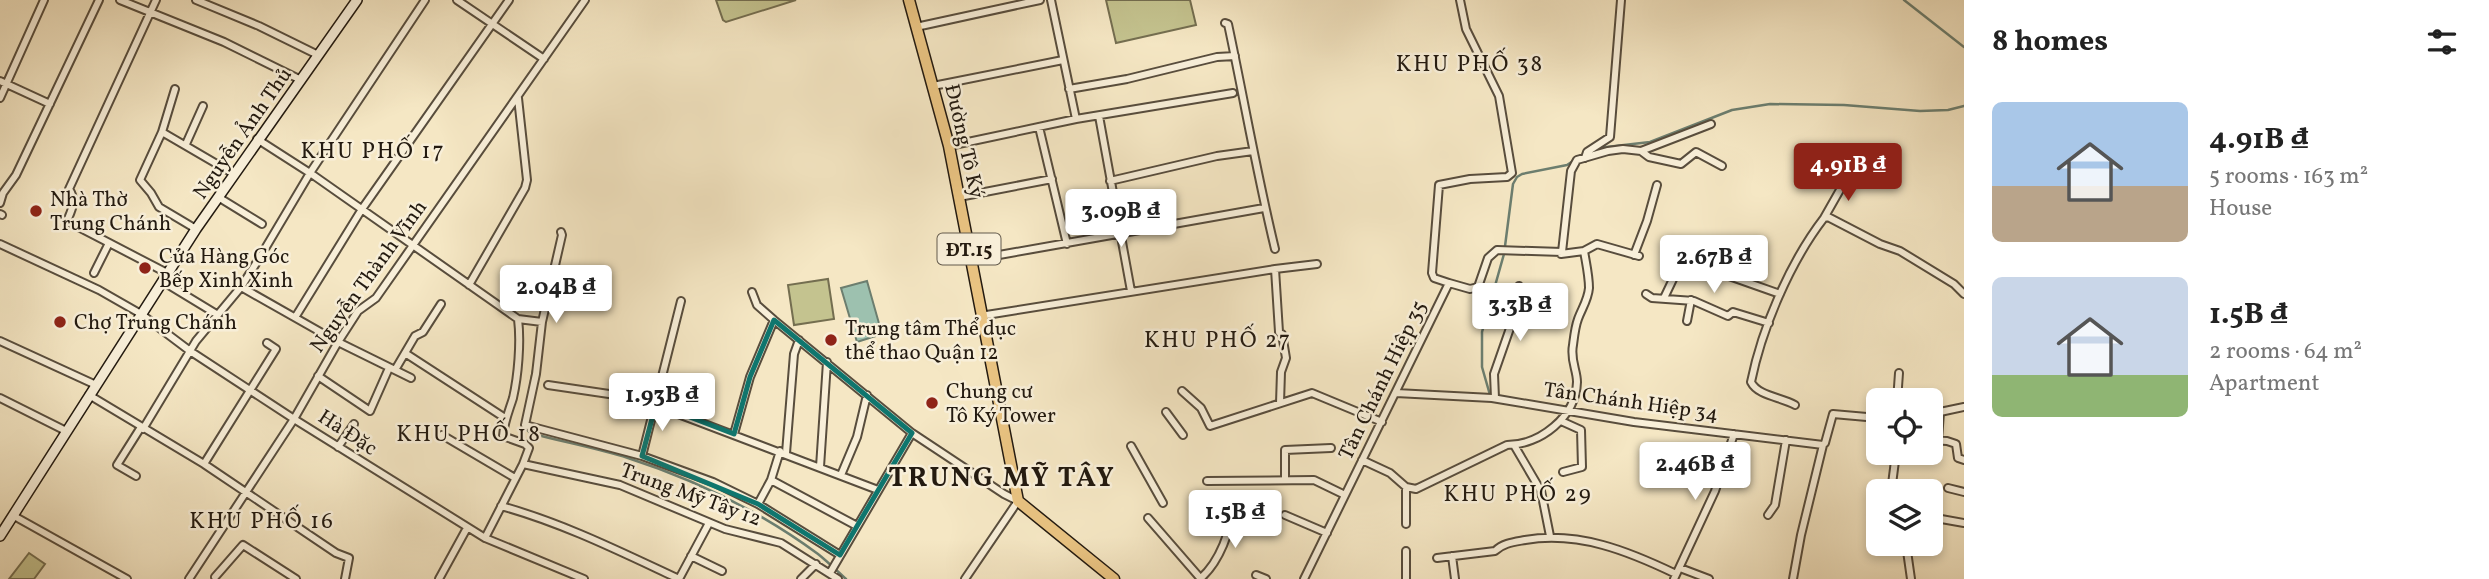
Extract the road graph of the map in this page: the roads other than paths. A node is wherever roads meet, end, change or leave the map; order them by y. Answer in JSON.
{"nodes":[{"id":1,"x":44,"y":0,"type":"edge"},
{"id":2,"x":99,"y":0,"type":"edge"},
{"id":3,"x":120,"y":0,"type":"edge"},
{"id":4,"x":156,"y":0,"type":"edge"},
{"id":5,"x":197,"y":0,"type":"edge"},
{"id":6,"x":357,"y":0,"type":"edge"},
{"id":7,"x":425,"y":0,"type":"edge"},
{"id":8,"x":457,"y":0,"type":"edge"},
{"id":9,"x":509,"y":0,"type":"edge"},
{"id":10,"x":585,"y":0,"type":"edge"},
{"id":11,"x":909,"y":0,"type":"edge"},
{"id":12,"x":991,"y":0,"type":"edge"},
{"id":13,"x":1040,"y":0,"type":"edge"},
{"id":14,"x":1051,"y":0,"type":"edge"},
{"id":15,"x":1460,"y":0,"type":"edge"},
{"id":16,"x":1621,"y":0,"type":"edge"},
{"id":17,"x":993,"y":9,"type":"junction"},
{"id":18,"x":150,"y":11,"type":"junction"},
{"id":19,"x":1225,"y":23,"type":"dead end"},
{"id":20,"x":492,"y":24,"type":"junction"},
{"id":21,"x":916,"y":27,"type":"junction"},
{"id":22,"x":318,"y":55,"type":"junction"},
{"id":23,"x":1235,"y":56,"type":"junction"},
{"id":24,"x":544,"y":59,"type":"junction"},
{"id":25,"x":1063,"y":60,"type":"junction"},
{"id":26,"x":301,"y":80,"type":"junction"},
{"id":27,"x":3,"y":83,"type":"edge"},
{"id":28,"x":933,"y":86,"type":"junction"},
{"id":29,"x":175,"y":89,"type":"dead end"},
{"id":30,"x":1069,"y":89,"type":"junction"},
{"id":31,"x":1233,"y":93,"type":"dead end"},
{"id":32,"x":0,"y":98,"type":"edge"},
{"id":33,"x":518,"y":98,"type":"junction"},
{"id":34,"x":50,"y":104,"type":"junction"},
{"id":35,"x":203,"y":106,"type":"dead end"},
{"id":36,"x":1099,"y":116,"type":"junction"},
{"id":37,"x":1076,"y":120,"type":"junction"},
{"id":38,"x":1711,"y":124,"type":"dead end"},
{"id":39,"x":1039,"y":127,"type":"junction"},
{"id":40,"x":162,"y":132,"type":"junction"},
{"id":41,"x":257,"y":139,"type":"junction"},
{"id":42,"x":186,"y":144,"type":"junction"},
{"id":43,"x":949,"y":146,"type":"junction"},
{"id":44,"x":1254,"y":151,"type":"junction"},
{"id":45,"x":1642,"y":151,"type":"junction"},
{"id":46,"x":1586,"y":155,"type":"junction"},
{"id":47,"x":1722,"y":166,"type":"dead end"},
{"id":48,"x":310,"y":173,"type":"junction"},
{"id":49,"x":234,"y":174,"type":"junction"},
{"id":50,"x":1849,"y":174,"type":"dead end"},
{"id":51,"x":1052,"y":179,"type":"junction"},
{"id":52,"x":1110,"y":181,"type":"junction"},
{"id":53,"x":1657,"y":185,"type":"dead end"},
{"id":54,"x":218,"y":197,"type":"junction"},
{"id":55,"x":959,"y":197,"type":"junction"},
{"id":56,"x":0,"y":203,"type":"edge"},
{"id":57,"x":1265,"y":208,"type":"junction"},
{"id":58,"x":362,"y":209,"type":"junction"},
{"id":59,"x":1824,"y":218,"type":"junction"},
{"id":60,"x":262,"y":224,"type":"dead end"},
{"id":61,"x":196,"y":229,"type":"junction"},
{"id":62,"x":561,"y":232,"type":"dead end"},
{"id":63,"x":1120,"y":235,"type":"junction"},
{"id":64,"x":109,"y":243,"type":"junction"},
{"id":65,"x":0,"y":244,"type":"edge"},
{"id":66,"x":1067,"y":244,"type":"junction"},
{"id":67,"x":412,"y":247,"type":"junction"},
{"id":68,"x":1275,"y":249,"type":"dead end"},
{"id":69,"x":1584,"y":251,"type":"junction"},
{"id":70,"x":1676,"y":252,"type":"dead end"},
{"id":71,"x":1559,"y":254,"type":"junction"},
{"id":72,"x":1684,"y":256,"type":"junction"},
{"id":73,"x":971,"y":260,"type":"junction"},
{"id":74,"x":1317,"y":264,"type":"dead end"},
{"id":75,"x":1275,"y":269,"type":"junction"},
{"id":76,"x":94,"y":273,"type":"dead end"},
{"id":77,"x":164,"y":277,"type":"junction"},
{"id":78,"x":1449,"y":283,"type":"junction"},
{"id":79,"x":468,"y":285,"type":"junction"},
{"id":80,"x":1519,"y":286,"type":"dead end"},
{"id":81,"x":241,"y":287,"type":"junction"},
{"id":82,"x":1131,"y":291,"type":"junction"},
{"id":83,"x":752,"y":292,"type":"dead end"},
{"id":84,"x":1964,"y":293,"type":"edge"},
{"id":85,"x":1646,"y":294,"type":"dead end"},
{"id":86,"x":1780,"y":294,"type":"junction"},
{"id":87,"x":1664,"y":298,"type":"junction"},
{"id":88,"x":1691,"y":300,"type":"junction"},
{"id":89,"x":681,"y":301,"type":"dead end"},
{"id":90,"x":440,"y":304,"type":"dead end"},
{"id":91,"x":141,"y":314,"type":"junction"},
{"id":92,"x":218,"y":314,"type":"junction"},
{"id":93,"x":296,"y":316,"type":"junction"},
{"id":94,"x":980,"y":316,"type":"junction"},
{"id":95,"x":518,"y":319,"type":"junction"},
{"id":96,"x":774,"y":320,"type":"junction"},
{"id":97,"x":1687,"y":321,"type":"dead end"},
{"id":98,"x":542,"y":322,"type":"junction"},
{"id":99,"x":1769,"y":323,"type":"junction"},
{"id":100,"x":799,"y":340,"type":"junction"},
{"id":101,"x":0,"y":341,"type":"edge"},
{"id":102,"x":338,"y":342,"type":"junction"},
{"id":103,"x":267,"y":343,"type":"dead end"},
{"id":104,"x":190,"y":351,"type":"junction"},
{"id":105,"x":405,"y":353,"type":"junction"},
{"id":106,"x":827,"y":362,"type":"junction"},
{"id":107,"x":392,"y":369,"type":"junction"},
{"id":108,"x":1899,"y":373,"type":"dead end"},
{"id":109,"x":318,"y":376,"type":"junction"},
{"id":110,"x":411,"y":378,"type":"dead end"},
{"id":111,"x":96,"y":385,"type":"junction"},
{"id":112,"x":548,"y":385,"type":"dead end"},
{"id":113,"x":1898,"y":388,"type":"edge"},
{"id":114,"x":251,"y":390,"type":"junction"},
{"id":115,"x":1182,"y":391,"type":"dead end"},
{"id":116,"x":1396,"y":393,"type":"junction"},
{"id":117,"x":89,"y":395,"type":"junction"},
{"id":118,"x":867,"y":395,"type":"junction"},
{"id":119,"x":0,"y":398,"type":"edge"},
{"id":120,"x":1495,"y":398,"type":"junction"},
{"id":121,"x":1280,"y":403,"type":"junction"},
{"id":122,"x":656,"y":404,"type":"junction"},
{"id":123,"x":1795,"y":405,"type":"dead end"},
{"id":124,"x":1964,"y":407,"type":"edge"},
{"id":125,"x":1569,"y":410,"type":"junction"},
{"id":126,"x":1943,"y":411,"type":"edge"},
{"id":127,"x":1166,"y":412,"type":"dead end"},
{"id":128,"x":1866,"y":417,"type":"edge"},
{"id":129,"x":505,"y":418,"type":"junction"},
{"id":130,"x":295,"y":419,"type":"junction"},
{"id":131,"x":1560,"y":421,"type":"junction"},
{"id":132,"x":1382,"y":422,"type":"junction"},
{"id":133,"x":354,"y":424,"type":"dead end"},
{"id":134,"x":142,"y":428,"type":"junction"},
{"id":135,"x":66,"y":431,"type":"junction"},
{"id":136,"x":734,"y":433,"type":"junction"},
{"id":137,"x":912,"y":433,"type":"junction"},
{"id":138,"x":1734,"y":433,"type":"junction"},
{"id":139,"x":442,"y":435,"type":"dead end"},
{"id":140,"x":1183,"y":435,"type":"dead end"},
{"id":141,"x":1786,"y":440,"type":"junction"},
{"id":142,"x":1943,"y":441,"type":"edge"},
{"id":143,"x":1514,"y":445,"type":"junction"},
{"id":144,"x":1823,"y":445,"type":"junction"},
{"id":145,"x":1131,"y":446,"type":"dead end"},
{"id":146,"x":338,"y":447,"type":"junction"},
{"id":147,"x":1331,"y":448,"type":"dead end"},
{"id":148,"x":783,"y":452,"type":"junction"},
{"id":149,"x":642,"y":456,"type":"junction"},
{"id":150,"x":1362,"y":460,"type":"junction"},
{"id":151,"x":1964,"y":460,"type":"edge"},
{"id":152,"x":204,"y":464,"type":"junction"},
{"id":153,"x":523,"y":464,"type":"junction"},
{"id":154,"x":820,"y":467,"type":"junction"},
{"id":155,"x":1563,"y":472,"type":"dead end"},
{"id":156,"x":841,"y":475,"type":"junction"},
{"id":157,"x":136,"y":476,"type":"dead end"},
{"id":158,"x":515,"y":478,"type":"junction"},
{"id":159,"x":771,"y":480,"type":"junction"},
{"id":160,"x":1285,"y":480,"type":"junction"},
{"id":161,"x":1207,"y":481,"type":"dead end"},
{"id":162,"x":1406,"y":487,"type":"junction"},
{"id":163,"x":1948,"y":488,"type":"dead end"},
{"id":164,"x":878,"y":490,"type":"junction"},
{"id":165,"x":1964,"y":492,"type":"edge"},
{"id":166,"x":245,"y":493,"type":"junction"},
{"id":167,"x":1345,"y":495,"type":"junction"},
{"id":168,"x":1018,"y":501,"type":"junction"},
{"id":169,"x":1163,"y":503,"type":"dead end"},
{"id":170,"x":758,"y":504,"type":"junction"},
{"id":171,"x":1232,"y":505,"type":"dead end"},
{"id":172,"x":501,"y":506,"type":"junction"},
{"id":173,"x":1285,"y":515,"type":"dead end"},
{"id":174,"x":1768,"y":515,"type":"dead end"},
{"id":175,"x":14,"y":516,"type":"junction"},
{"id":176,"x":1148,"y":518,"type":"dead end"},
{"id":177,"x":1943,"y":519,"type":"edge"},
{"id":178,"x":709,"y":523,"type":"junction"},
{"id":179,"x":1964,"y":523,"type":"edge"},
{"id":180,"x":1406,"y":524,"type":"dead end"},
{"id":181,"x":857,"y":526,"type":"junction"},
{"id":182,"x":467,"y":528,"type":"junction"},
{"id":183,"x":1327,"y":533,"type":"junction"},
{"id":184,"x":0,"y":536,"type":"edge"},
{"id":185,"x":1550,"y":536,"type":"junction"},
{"id":186,"x":485,"y":538,"type":"junction"},
{"id":187,"x":1406,"y":551,"type":"dead end"},
{"id":188,"x":840,"y":555,"type":"junction"},
{"id":189,"x":691,"y":556,"type":"junction"},
{"id":190,"x":1452,"y":556,"type":"junction"},
{"id":191,"x":1908,"y":556,"type":"edge"},
{"id":192,"x":1437,"y":558,"type":"dead end"},
{"id":193,"x":816,"y":564,"type":"junction"},
{"id":194,"x":722,"y":570,"type":"dead end"},
{"id":195,"x":831,"y":572,"type":"junction"},
{"id":196,"x":1677,"y":574,"type":"edge"},
{"id":197,"x":1256,"y":575,"type":"dead end"},
{"id":198,"x":215,"y":577,"type":"dead end"},
{"id":199,"x":127,"y":579,"type":"edge"},
{"id":200,"x":189,"y":579,"type":"edge"},
{"id":201,"x":296,"y":579,"type":"edge"},
{"id":202,"x":345,"y":579,"type":"edge"},
{"id":203,"x":439,"y":579,"type":"edge"},
{"id":204,"x":584,"y":579,"type":"edge"},
{"id":205,"x":679,"y":579,"type":"edge"},
{"id":206,"x":801,"y":579,"type":"edge"},
{"id":207,"x":837,"y":579,"type":"edge"},
{"id":208,"x":965,"y":579,"type":"edge"},
{"id":209,"x":1114,"y":579,"type":"edge"},
{"id":210,"x":1201,"y":579,"type":"edge"},
{"id":211,"x":1266,"y":579,"type":"edge"},
{"id":212,"x":1304,"y":579,"type":"edge"},
{"id":213,"x":1406,"y":579,"type":"edge"},
{"id":214,"x":1455,"y":579,"type":"edge"},
{"id":215,"x":1709,"y":579,"type":"edge"},
{"id":216,"x":1793,"y":579,"type":"edge"},
{"id":217,"x":1911,"y":579,"type":"edge"}],
"edges":[{"from":1,"to":27,"type":"street"},
{"from":2,"to":34,"type":"street"},
{"from":3,"to":18,"type":"street"},
{"from":4,"to":18,"type":"street"},
{"from":5,"to":22,"type":"street"},
{"from":6,"to":22,"type":"main road","name":"Nguyễn Ảnh Thủ"},
{"from":7,"to":48,"type":"street"},
{"from":8,"to":20,"type":"street"},
{"from":9,"to":20,"type":"street"},
{"from":10,"to":24,"type":"street","name":"Nguyễn Thành Vĩnh"},
{"from":11,"to":21,"type":"main road","name":"Đường Tô Ký","number":"ĐT.15"},
{"from":12,"to":17,"type":"street"},
{"from":13,"to":17,"type":"street"},
{"from":14,"to":25,"type":"street"},
{"from":15,"to":78,"type":"street"},
{"from":16,"to":46,"type":"street"},
{"from":17,"to":21,"type":"street"},
{"from":18,"to":26,"type":"street"},
{"from":18,"to":64,"type":"street"},
{"from":19,"to":23,"type":"street"},
{"from":20,"to":24,"type":"street"},
{"from":20,"to":58,"type":"street"},
{"from":21,"to":28,"type":"main road","name":"Đường Tô Ký","number":"ĐT.15"},
{"from":22,"to":26,"type":"main road","name":"Nguyễn Ảnh Thủ"},
{"from":23,"to":30,"type":"street"},
{"from":23,"to":44,"type":"street"},
{"from":24,"to":33,"type":"street","name":"Nguyễn Thành Vĩnh"},
{"from":25,"to":28,"type":"street"},
{"from":25,"to":30,"type":"street"},
{"from":26,"to":41,"type":"main road","name":"Nguyễn Ảnh Thủ"},
{"from":27,"to":32,"type":"street"},
{"from":27,"to":34,"type":"street"},
{"from":28,"to":43,"type":"main road","name":"Đường Tô Ký","number":"ĐT.15"},
{"from":29,"to":40,"type":"street"},
{"from":30,"to":37,"type":"street"},
{"from":31,"to":36,"type":"street"},
{"from":33,"to":67,"type":"street","name":"Nguyễn Thành Vĩnh"},
{"from":33,"to":79,"type":"street"},
{"from":34,"to":56,"type":"street"},
{"from":35,"to":42,"type":"street"},
{"from":36,"to":37,"type":"street"},
{"from":36,"to":52,"type":"street"},
{"from":37,"to":39,"type":"street"},
{"from":38,"to":45,"type":"street"},
{"from":39,"to":43,"type":"street"},
{"from":39,"to":51,"type":"street"},
{"from":40,"to":42,"type":"street"},
{"from":40,"to":61,"type":"street"},
{"from":41,"to":48,"type":"street"},
{"from":41,"to":49,"type":"main road","name":"Nguyễn Ảnh Thủ"},
{"from":42,"to":49,"type":"street"},
{"from":43,"to":55,"type":"main road","name":"Đường Tô Ký","number":"ĐT.15"},
{"from":44,"to":52,"type":"street"},
{"from":44,"to":57,"type":"street"},
{"from":45,"to":46,"type":"street"},
{"from":45,"to":47,"type":"street"},
{"from":46,"to":71,"type":"street"},
{"from":48,"to":58,"type":"street"},
{"from":48,"to":81,"type":"street"},
{"from":49,"to":54,"type":"main road","name":"Nguyễn Ảnh Thủ"},
{"from":50,"to":59,"type":"street"},
{"from":51,"to":55,"type":"street"},
{"from":51,"to":66,"type":"street"},
{"from":52,"to":63,"type":"street"},
{"from":53,"to":69,"type":"street","name":"Tân Chánh Hiệp 35"},
{"from":54,"to":60,"type":"street"},
{"from":54,"to":61,"type":"main road","name":"Nguyễn Ảnh Thủ"},
{"from":55,"to":73,"type":"main road","name":"Đường Tô Ký","number":"ĐT.15"},
{"from":57,"to":63,"type":"street"},
{"from":57,"to":68,"type":"street"},
{"from":58,"to":67,"type":"street"},
{"from":58,"to":93,"type":"street"},
{"from":59,"to":84,"type":"street"},
{"from":59,"to":86,"type":"street"},
{"from":61,"to":77,"type":"main road","name":"Nguyễn Ảnh Thủ"},
{"from":62,"to":98,"type":"street"},
{"from":63,"to":66,"type":"street"},
{"from":63,"to":82,"type":"street"},
{"from":64,"to":76,"type":"street"},
{"from":64,"to":77,"type":"street"},
{"from":65,"to":91,"type":"street","name":"Hà Đặc"},
{"from":66,"to":73,"type":"street"},
{"from":67,"to":79,"type":"street"},
{"from":67,"to":102,"type":"street","name":"Nguyễn Thành Vĩnh"},
{"from":69,"to":71,"type":"street","name":"Tân Chánh Hiệp 35"},
{"from":69,"to":125,"type":"street"},
{"from":70,"to":72,"type":"street"},
{"from":71,"to":78,"type":"street","name":"Tân Chánh Hiệp 35"},
{"from":72,"to":86,"type":"street"},
{"from":72,"to":87,"type":"street"},
{"from":73,"to":94,"type":"main road","name":"Đường Tô Ký","number":"ĐT.15"},
{"from":74,"to":75,"type":"street"},
{"from":75,"to":82,"type":"street"},
{"from":75,"to":121,"type":"street"},
{"from":77,"to":91,"type":"main road","name":"Nguyễn Ảnh Thủ"},
{"from":77,"to":92,"type":"street"},
{"from":78,"to":116,"type":"street","name":"Tân Chánh Hiệp 35"},
{"from":79,"to":95,"type":"street"},
{"from":80,"to":120,"type":"street"},
{"from":81,"to":92,"type":"street"},
{"from":81,"to":93,"type":"street"},
{"from":82,"to":94,"type":"street"},
{"from":83,"to":96,"type":"street"},
{"from":85,"to":87,"type":"street"},
{"from":86,"to":99,"type":"street"},
{"from":87,"to":88,"type":"street"},
{"from":88,"to":97,"type":"street"},
{"from":88,"to":99,"type":"street"},
{"from":89,"to":122,"type":"street"},
{"from":90,"to":105,"type":"street"},
{"from":91,"to":104,"type":"street","name":"Hà Đặc"},
{"from":91,"to":111,"type":"main road","name":"Nguyễn Ảnh Thủ"},
{"from":92,"to":104,"type":"street"},
{"from":93,"to":102,"type":"street"},
{"from":94,"to":168,"type":"main road","name":"Đường Tô Ký","number":"ĐT.15"},
{"from":95,"to":98,"type":"street"},
{"from":95,"to":129,"type":"street"},
{"from":96,"to":100,"type":"street"},
{"from":96,"to":136,"type":"street"},
{"from":98,"to":149,"type":"street"},
{"from":99,"to":123,"type":"street"},
{"from":100,"to":106,"type":"street"},
{"from":100,"to":148,"type":"street"},
{"from":101,"to":111,"type":"street"},
{"from":102,"to":107,"type":"street"},
{"from":102,"to":109,"type":"street","name":"Nguyễn Thành Vĩnh"},
{"from":103,"to":114,"type":"street"},
{"from":104,"to":114,"type":"street","name":"Hà Đặc"},
{"from":104,"to":134,"type":"street"},
{"from":105,"to":107,"type":"street"},
{"from":105,"to":129,"type":"street"},
{"from":106,"to":118,"type":"street"},
{"from":106,"to":154,"type":"street"},
{"from":107,"to":109,"type":"street"},
{"from":107,"to":110,"type":"street"},
{"from":108,"to":113,"type":"street"},
{"from":109,"to":130,"type":"street","name":"Nguyễn Thành Vĩnh"},
{"from":111,"to":117,"type":"main road","name":"Nguyễn Ảnh Thủ"},
{"from":112,"to":122,"type":"street"},
{"from":114,"to":130,"type":"street","name":"Hà Đặc"},
{"from":114,"to":152,"type":"street"},
{"from":115,"to":121,"type":"street"},
{"from":116,"to":120,"type":"street","name":"Tân Chánh Hiệp 34"},
{"from":116,"to":132,"type":"street","name":"Tân Chánh Hiệp 35"},
{"from":117,"to":134,"type":"street"},
{"from":117,"to":135,"type":"main road","name":"Nguyễn Ảnh Thủ"},
{"from":118,"to":137,"type":"street"},
{"from":118,"to":156,"type":"street"},
{"from":119,"to":135,"type":"street"},
{"from":120,"to":125,"type":"street","name":"Tân Chánh Hiệp 34"},
{"from":121,"to":132,"type":"street"},
{"from":122,"to":136,"type":"street"},
{"from":122,"to":149,"type":"street"},
{"from":124,"to":126,"type":"street"},
{"from":125,"to":131,"type":"street"},
{"from":125,"to":138,"type":"street","name":"Tân Chánh Hiệp 34"},
{"from":127,"to":140,"type":"street"},
{"from":128,"to":144,"type":"street"},
{"from":129,"to":153,"type":"street"},
{"from":130,"to":146,"type":"street","name":"Hà Đặc"},
{"from":130,"to":166,"type":"street","name":"Nguyễn Thành Vĩnh"},
{"from":131,"to":143,"type":"street"},
{"from":131,"to":155,"type":"street"},
{"from":132,"to":150,"type":"street","name":"Tân Chánh Hiệp 35"},
{"from":133,"to":146,"type":"street"},
{"from":134,"to":152,"type":"street"},
{"from":134,"to":157,"type":"street"},
{"from":135,"to":175,"type":"main road","name":"Nguyễn Ảnh Thủ"},
{"from":136,"to":148,"type":"street"},
{"from":137,"to":164,"type":"street"},
{"from":137,"to":168,"type":"street"},
{"from":138,"to":141,"type":"street","name":"Tân Chánh Hiệp 34"},
{"from":138,"to":196,"type":"street"},
{"from":139,"to":158,"type":"street"},
{"from":141,"to":144,"type":"street","name":"Tân Chánh Hiệp 34"},
{"from":141,"to":174,"type":"street"},
{"from":142,"to":151,"type":"street"},
{"from":143,"to":162,"type":"street"},
{"from":143,"to":185,"type":"street"},
{"from":144,"to":216,"type":"street"},
{"from":145,"to":169,"type":"street"},
{"from":146,"to":182,"type":"street","name":"Hà Đặc"},
{"from":147,"to":160,"type":"street"},
{"from":148,"to":154,"type":"street"},
{"from":148,"to":159,"type":"street"},
{"from":149,"to":170,"type":"street"},
{"from":150,"to":162,"type":"street"},
{"from":150,"to":167,"type":"street","name":"Tân Chánh Hiệp 35"},
{"from":152,"to":166,"type":"street"},
{"from":153,"to":158,"type":"street"},
{"from":153,"to":178,"type":"street","name":"Trung Mỹ Tây 12"},
{"from":154,"to":156,"type":"street"},
{"from":156,"to":164,"type":"street"},
{"from":158,"to":172,"type":"street"},
{"from":159,"to":170,"type":"street"},
{"from":159,"to":181,"type":"street"},
{"from":160,"to":161,"type":"street"},
{"from":160,"to":167,"type":"street"},
{"from":162,"to":180,"type":"street"},
{"from":163,"to":165,"type":"street"},
{"from":164,"to":181,"type":"street"},
{"from":166,"to":200,"type":"street","name":"Nguyễn Thành Vĩnh"},
{"from":166,"to":202,"type":"street"},
{"from":167,"to":183,"type":"street","name":"Tân Chánh Hiệp 35"},
{"from":168,"to":208,"type":"street"},
{"from":168,"to":209,"type":"main road"},
{"from":170,"to":188,"type":"street"},
{"from":171,"to":210,"type":"street"},
{"from":172,"to":186,"type":"street"},
{"from":172,"to":205,"type":"street"},
{"from":173,"to":183,"type":"street"},
{"from":175,"to":184,"type":"main road","name":"Nguyễn Ảnh Thủ"},
{"from":175,"to":199,"type":"street"},
{"from":176,"to":210,"type":"street"},
{"from":177,"to":179,"type":"street"},
{"from":178,"to":189,"type":"street"},
{"from":178,"to":193,"type":"street","name":"Trung Mỹ Tây 12"},
{"from":181,"to":188,"type":"street"},
{"from":182,"to":186,"type":"street","name":"Hà Đặc"},
{"from":182,"to":203,"type":"street"},
{"from":183,"to":212,"type":"street","name":"Tân Chánh Hiệp 35"},
{"from":185,"to":190,"type":"street"},
{"from":185,"to":196,"type":"street"},
{"from":186,"to":204,"type":"street","name":"Hà Đặc"},
{"from":187,"to":213,"type":"street"},
{"from":188,"to":195,"type":"street"},
{"from":189,"to":194,"type":"street"},
{"from":189,"to":205,"type":"street"},
{"from":190,"to":192,"type":"street"},
{"from":190,"to":214,"type":"street"},
{"from":191,"to":217,"type":"street"},
{"from":193,"to":195,"type":"street","name":"Trung Mỹ Tây 12"},
{"from":193,"to":206,"type":"street"},
{"from":195,"to":207,"type":"street","name":"Trung Mỹ Tây 12"},
{"from":196,"to":215,"type":"street"},
{"from":197,"to":211,"type":"street"},
{"from":198,"to":201,"type":"street"}]}
